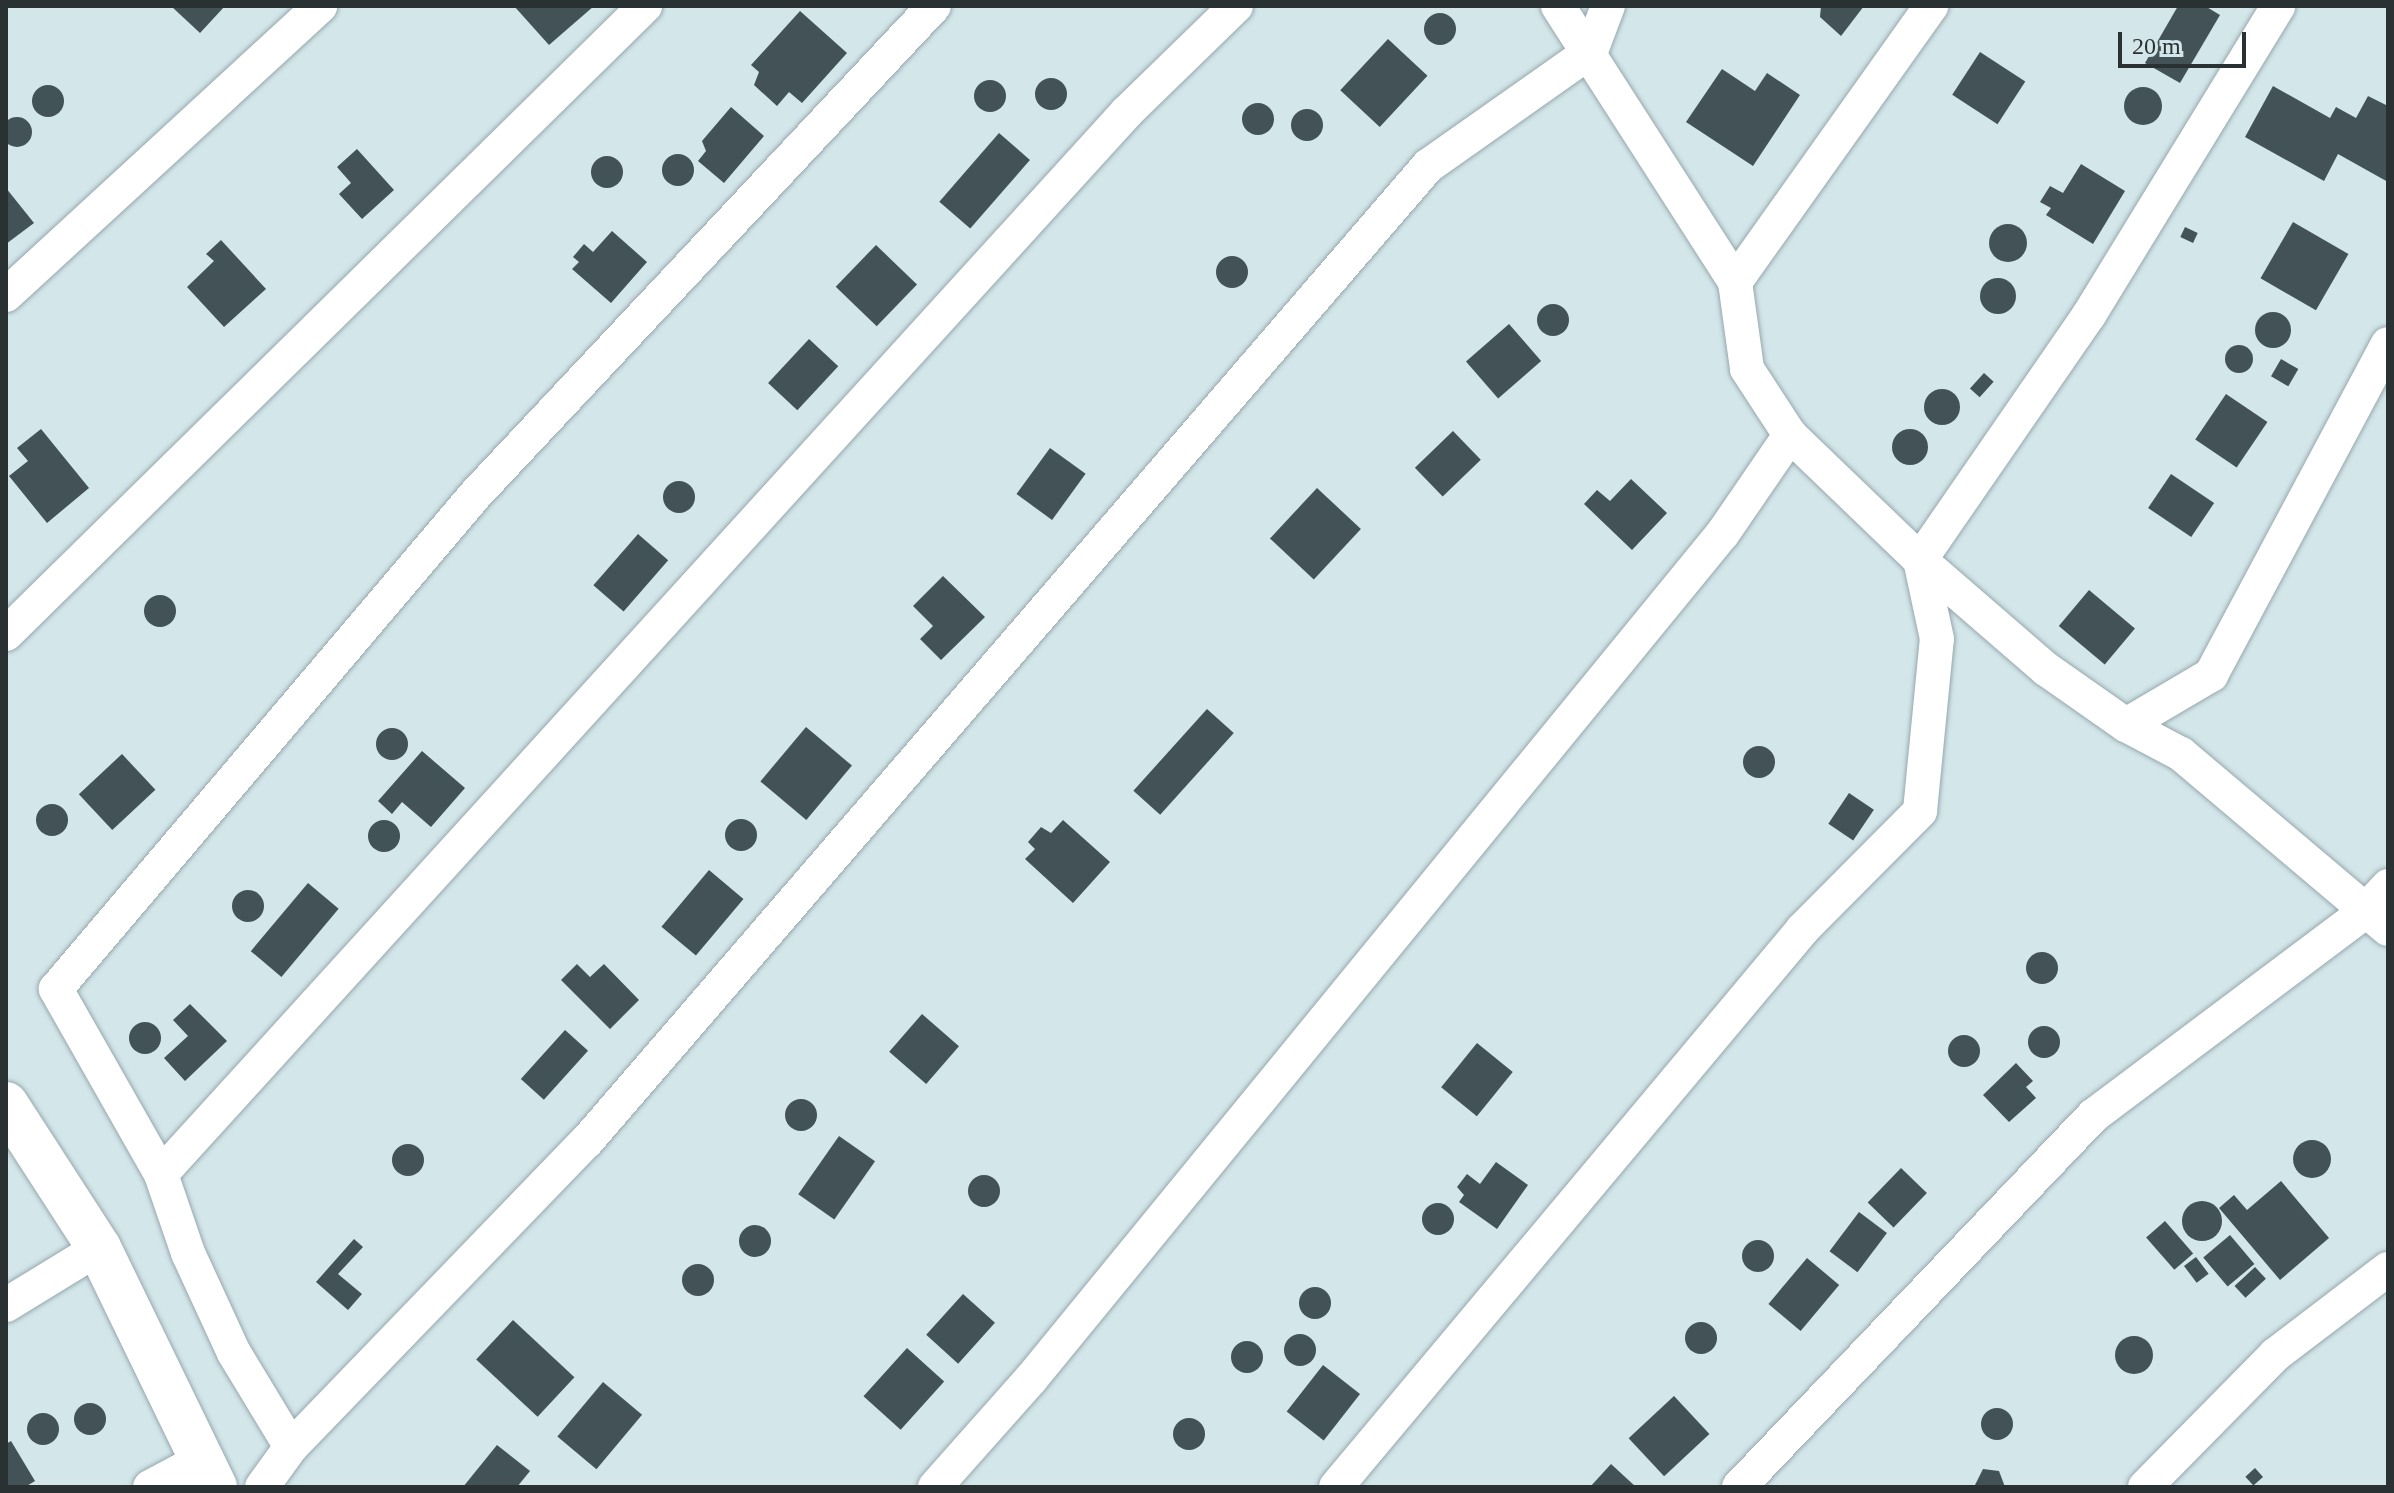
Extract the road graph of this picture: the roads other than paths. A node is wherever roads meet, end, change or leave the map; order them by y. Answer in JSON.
{"nodes":[{"id":1,"x":320,"y":6,"type":"edge"},
{"id":2,"x":645,"y":6,"type":"edge"},
{"id":3,"x":934,"y":6,"type":"edge"},
{"id":4,"x":1236,"y":6,"type":"edge"},
{"id":5,"x":1558,"y":6,"type":"edge"},
{"id":6,"x":1608,"y":6,"type":"edge"},
{"id":7,"x":1931,"y":6,"type":"edge"},
{"id":8,"x":2278,"y":6,"type":"edge"},
{"id":9,"x":1591,"y":51,"type":"junction"},
{"id":10,"x":1735,"y":282,"type":"junction"},
{"id":11,"x":6,"y":295,"type":"edge"},
{"id":12,"x":2388,"y":344,"type":"edge"},
{"id":13,"x":1790,"y":435,"type":"junction"},
{"id":14,"x":1920,"y":560,"type":"junction"},
{"id":15,"x":6,"y":634,"type":"edge"},
{"id":16,"x":2126,"y":725,"type":"junction"},
{"id":17,"x":2388,"y":886,"type":"edge"},
{"id":18,"x":2376,"y":921,"type":"edge"},
{"id":19,"x":6,"y":1104,"type":"edge"},
{"id":20,"x":161,"y":1174,"type":"junction"},
{"id":21,"x":99,"y":1248,"type":"junction"},
{"id":22,"x":2388,"y":1269,"type":"edge"},
{"id":23,"x":6,"y":1305,"type":"edge"},
{"id":24,"x":291,"y":1447,"type":"junction"},
{"id":25,"x":208,"y":1474,"type":"edge"},
{"id":26,"x":150,"y":1487,"type":"edge"},
{"id":27,"x":262,"y":1487,"type":"edge"},
{"id":28,"x":935,"y":1487,"type":"edge"},
{"id":29,"x":1336,"y":1487,"type":"edge"},
{"id":30,"x":1739,"y":1487,"type":"edge"},
{"id":31,"x":2145,"y":1487,"type":"edge"}],
"edges":[{"from":1,"to":11,"type":"street"},
{"from":2,"to":15,"type":"street"},
{"from":3,"to":20,"type":"street"},
{"from":4,"to":20,"type":"street"},
{"from":5,"to":9,"type":"street"},
{"from":6,"to":9,"type":"street"},
{"from":7,"to":10,"type":"street"},
{"from":8,"to":14,"type":"street"},
{"from":9,"to":10,"type":"street"},
{"from":9,"to":24,"type":"street"},
{"from":10,"to":13,"type":"street"},
{"from":12,"to":16,"type":"street"},
{"from":13,"to":14,"type":"street"},
{"from":13,"to":28,"type":"street"},
{"from":14,"to":16,"type":"street"},
{"from":14,"to":29,"type":"street"},
{"from":16,"to":18,"type":"street"},
{"from":17,"to":18,"type":"street"},
{"from":18,"to":30,"type":"street"},
{"from":19,"to":21,"type":"street"},
{"from":20,"to":24,"type":"street"},
{"from":21,"to":23,"type":"street"},
{"from":21,"to":25,"type":"street"},
{"from":22,"to":31,"type":"street"},
{"from":24,"to":27,"type":"street"},
{"from":25,"to":26,"type":"street"}]}
